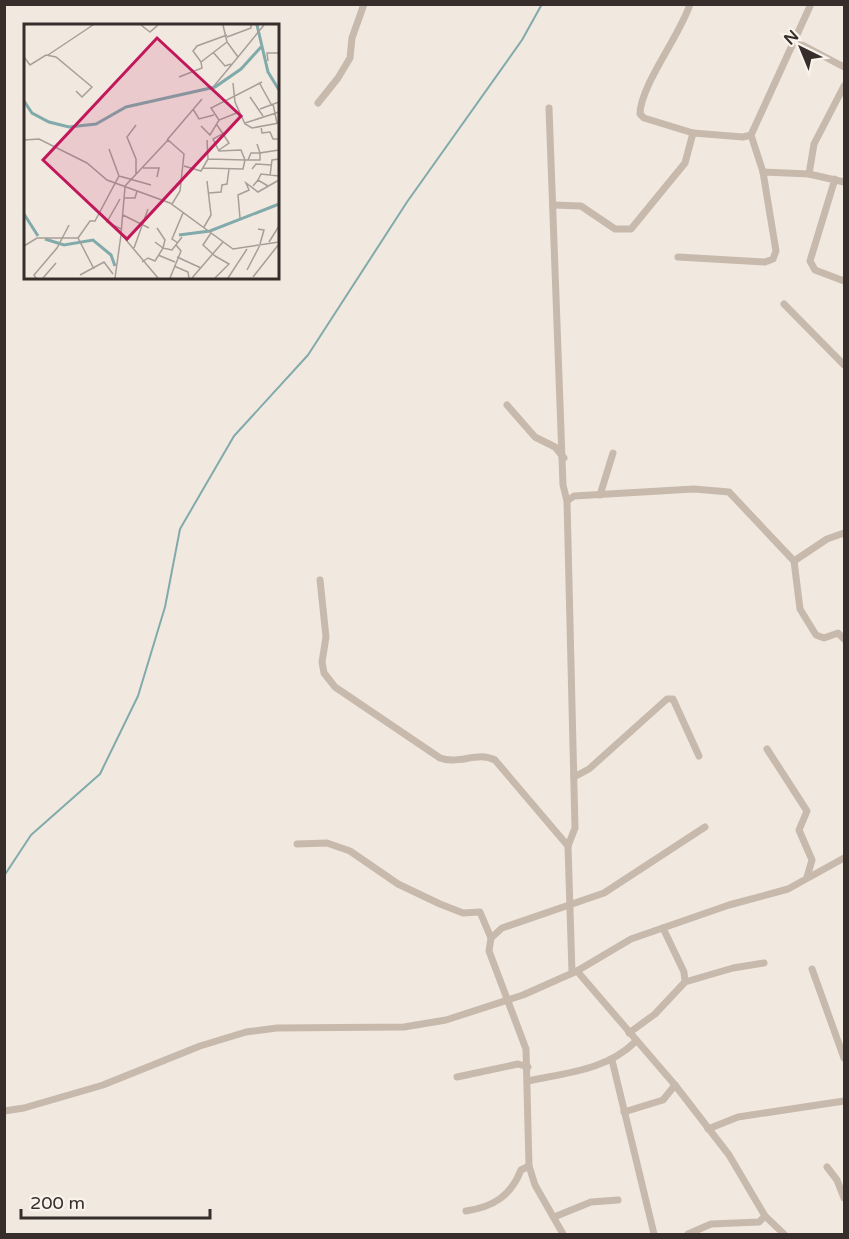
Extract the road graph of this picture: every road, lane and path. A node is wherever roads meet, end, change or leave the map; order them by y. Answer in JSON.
{"nodes":[{"id":1,"x":364,"y":4,"type":"edge"},
{"id":2,"x":690,"y":4,"type":"edge"},
{"id":3,"x":811,"y":4,"type":"edge"},
{"id":4,"x":795,"y":41,"type":"junction"},
{"id":5,"x":844,"y":68,"type":"edge"},
{"id":6,"x":844,"y":86,"type":"edge"},
{"id":7,"x":318,"y":103,"type":"dead end"},
{"id":8,"x":549,"y":108,"type":"dead end"},
{"id":9,"x":693,"y":133,"type":"junction"},
{"id":10,"x":751,"y":135,"type":"junction"},
{"id":11,"x":763,"y":172,"type":"junction"},
{"id":12,"x":809,"y":174,"type":"junction"},
{"id":13,"x":836,"y":179,"type":"junction"},
{"id":14,"x":844,"y":182,"type":"edge"},
{"id":15,"x":553,"y":205,"type":"junction"},
{"id":16,"x":678,"y":257,"type":"dead end"},
{"id":17,"x":844,"y":281,"type":"edge"},
{"id":18,"x":784,"y":304,"type":"dead end"},
{"id":19,"x":844,"y":365,"type":"edge"},
{"id":20,"x":507,"y":405,"type":"dead end"},
{"id":21,"x":613,"y":453,"type":"dead end"},
{"id":22,"x":564,"y":458,"type":"junction"},
{"id":23,"x":600,"y":495,"type":"junction"},
{"id":24,"x":567,"y":501,"type":"junction"},
{"id":25,"x":844,"y":533,"type":"edge"},
{"id":26,"x":794,"y":561,"type":"junction"},
{"id":27,"x":320,"y":580,"type":"dead end"},
{"id":28,"x":844,"y":639,"type":"edge"},
{"id":29,"x":767,"y":750,"type":"dead end"},
{"id":30,"x":699,"y":756,"type":"dead end"},
{"id":31,"x":574,"y":777,"type":"junction"},
{"id":32,"x":705,"y":827,"type":"dead end"},
{"id":33,"x":297,"y":844,"type":"dead end"},
{"id":34,"x":568,"y":846,"type":"junction"},
{"id":35,"x":844,"y":858,"type":"edge"},
{"id":36,"x":807,"y":878,"type":"junction"},
{"id":37,"x":570,"y":904,"type":"junction"},
{"id":38,"x":663,"y":927,"type":"junction"},
{"id":39,"x":491,"y":938,"type":"junction"},
{"id":40,"x":764,"y":963,"type":"dead end"},
{"id":41,"x":812,"y":969,"type":"dead end"},
{"id":42,"x":575,"y":972,"type":"junction"},
{"id":43,"x":685,"y":982,"type":"junction"},
{"id":44,"x":507,"y":1001,"type":"junction"},
{"id":45,"x":628,"y":1033,"type":"junction"},
{"id":46,"x":635,"y":1042,"type":"junction"},
{"id":47,"x":844,"y":1058,"type":"edge"},
{"id":48,"x":612,"y":1060,"type":"junction"},
{"id":49,"x":528,"y":1067,"type":"junction"},
{"id":50,"x":457,"y":1077,"type":"dead end"},
{"id":51,"x":528,"y":1081,"type":"junction"},
{"id":52,"x":675,"y":1085,"type":"junction"},
{"id":53,"x":844,"y":1101,"type":"edge"},
{"id":54,"x":4,"y":1111,"type":"edge"},
{"id":55,"x":624,"y":1112,"type":"junction"},
{"id":56,"x":708,"y":1129,"type":"junction"},
{"id":57,"x":528,"y":1166,"type":"junction"},
{"id":58,"x":827,"y":1167,"type":"dead end"},
{"id":59,"x":844,"y":1198,"type":"edge"},
{"id":60,"x":618,"y":1200,"type":"dead end"},
{"id":61,"x":466,"y":1211,"type":"dead end"},
{"id":62,"x":554,"y":1216,"type":"junction"},
{"id":63,"x":765,"y":1216,"type":"junction"},
{"id":64,"x":563,"y":1234,"type":"edge"},
{"id":65,"x":654,"y":1234,"type":"edge"},
{"id":66,"x":688,"y":1234,"type":"edge"},
{"id":67,"x":784,"y":1234,"type":"edge"}],
"edges":[{"from":1,"to":7,"type":"street"},
{"from":2,"to":9,"type":"street"},
{"from":3,"to":4,"type":"street"},
{"from":4,"to":5,"type":"street"},
{"from":4,"to":10,"type":"street"},
{"from":6,"to":12,"type":"street"},
{"from":8,"to":15,"type":"street"},
{"from":9,"to":10,"type":"street"},
{"from":9,"to":15,"type":"street"},
{"from":10,"to":11,"type":"street"},
{"from":11,"to":12,"type":"street"},
{"from":11,"to":16,"type":"street"},
{"from":12,"to":13,"type":"street"},
{"from":13,"to":14,"type":"street"},
{"from":13,"to":17,"type":"street"},
{"from":15,"to":22,"type":"street"},
{"from":18,"to":19,"type":"street"},
{"from":20,"to":22,"type":"street"},
{"from":21,"to":23,"type":"street"},
{"from":22,"to":24,"type":"street"},
{"from":23,"to":24,"type":"street"},
{"from":23,"to":26,"type":"street"},
{"from":24,"to":31,"type":"street"},
{"from":25,"to":26,"type":"street"},
{"from":26,"to":28,"type":"street"},
{"from":27,"to":34,"type":"street"},
{"from":29,"to":36,"type":"street"},
{"from":30,"to":31,"type":"street"},
{"from":31,"to":34,"type":"street"},
{"from":32,"to":37,"type":"street"},
{"from":33,"to":39,"type":"street"},
{"from":34,"to":37,"type":"street"},
{"from":35,"to":36,"type":"street"},
{"from":36,"to":38,"type":"street"},
{"from":37,"to":39,"type":"street"},
{"from":37,"to":42,"type":"street"},
{"from":38,"to":42,"type":"street"},
{"from":38,"to":43,"type":"street"},
{"from":39,"to":44,"type":"street"},
{"from":40,"to":43,"type":"street"},
{"from":41,"to":47,"type":"street"},
{"from":42,"to":44,"type":"street"},
{"from":42,"to":45,"type":"street"},
{"from":43,"to":45,"type":"street"},
{"from":44,"to":49,"type":"street"},
{"from":44,"to":54,"type":"street"},
{"from":45,"to":46,"type":"street"},
{"from":46,"to":48,"type":"street"},
{"from":46,"to":52,"type":"street"},
{"from":48,"to":51,"type":"street"},
{"from":48,"to":55,"type":"street"},
{"from":49,"to":50,"type":"street"},
{"from":49,"to":51,"type":"street"},
{"from":51,"to":57,"type":"street"},
{"from":52,"to":55,"type":"street"},
{"from":52,"to":56,"type":"street"},
{"from":53,"to":56,"type":"street"},
{"from":55,"to":65,"type":"street"},
{"from":56,"to":63,"type":"street"},
{"from":57,"to":61,"type":"street"},
{"from":57,"to":62,"type":"street"},
{"from":58,"to":59,"type":"street"},
{"from":60,"to":62,"type":"street"},
{"from":62,"to":64,"type":"street"},
{"from":63,"to":66,"type":"street"},
{"from":63,"to":67,"type":"street"}]}
